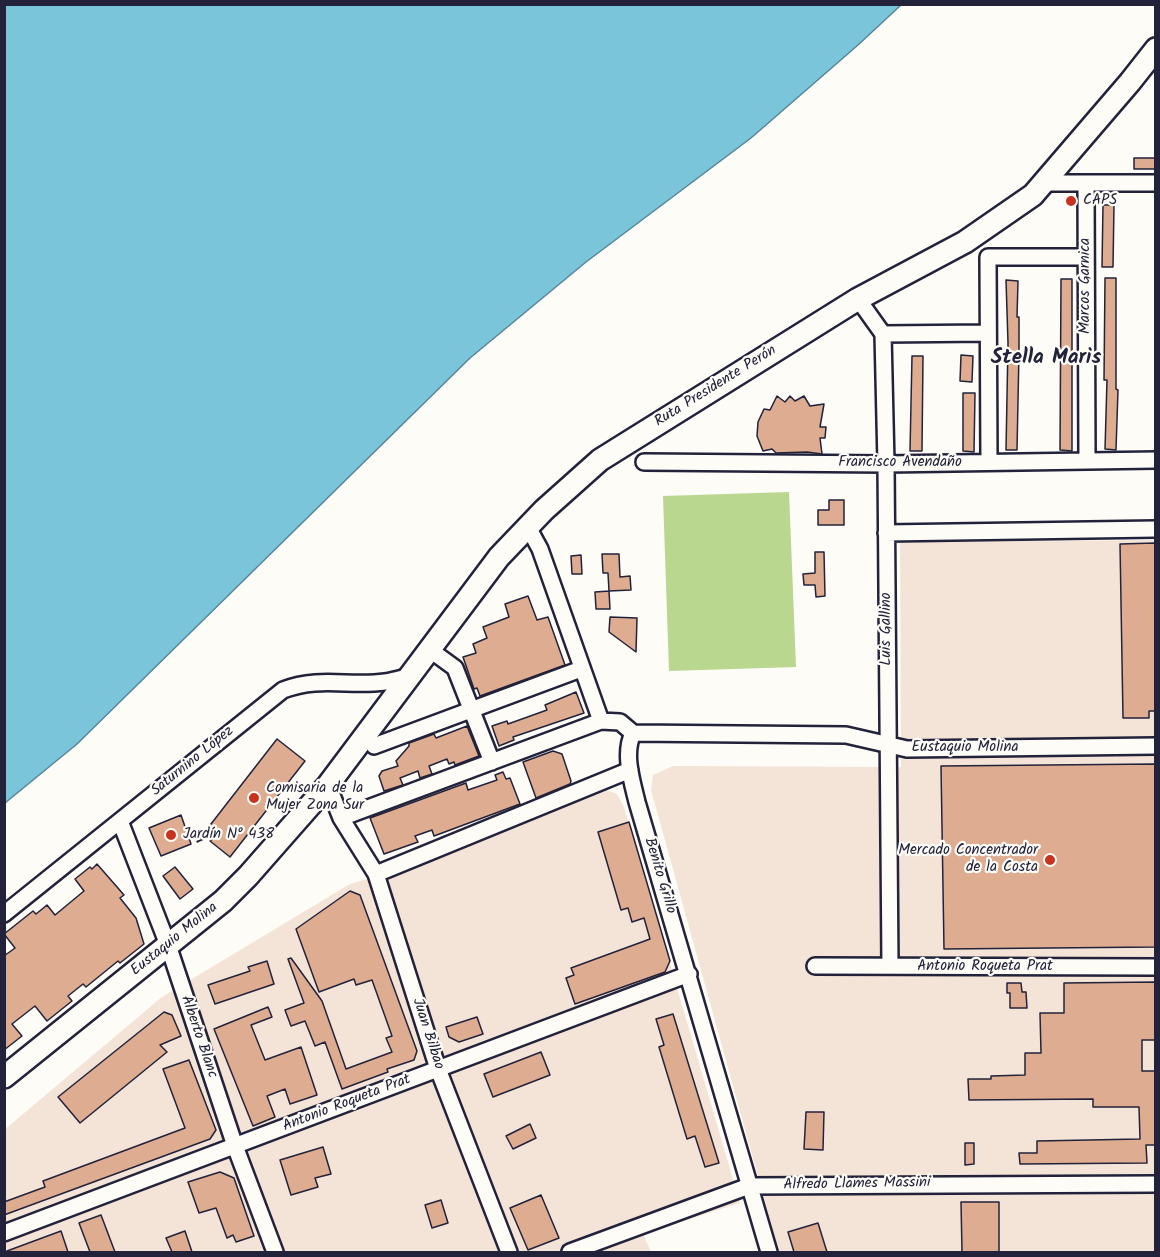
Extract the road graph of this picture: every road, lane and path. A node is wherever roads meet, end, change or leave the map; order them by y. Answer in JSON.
{"nodes":[{"id":1,"x":1155,"y":49,"type":"edge"},
{"id":2,"x":1044,"y":183,"type":"junction"},
{"id":3,"x":1086,"y":183,"type":"junction"},
{"id":4,"x":1155,"y":183,"type":"edge"},
{"id":5,"x":965,"y":242,"type":"junction"},
{"id":6,"x":988,"y":257,"type":"junction"},
{"id":7,"x":1086,"y":257,"type":"junction"},
{"id":8,"x":858,"y":299,"type":"junction"},
{"id":9,"x":883,"y":333,"type":"junction"},
{"id":10,"x":988,"y":333,"type":"junction"},
{"id":11,"x":1155,"y":460,"type":"edge"},
{"id":12,"x":1087,"y":461,"type":"junction"},
{"id":13,"x":644,"y":462,"type":"dead end"},
{"id":14,"x":989,"y":462,"type":"junction"},
{"id":15,"x":886,"y":464,"type":"junction"},
{"id":16,"x":528,"y":527,"type":"junction"},
{"id":17,"x":1155,"y":528,"type":"edge"},
{"id":18,"x":886,"y":533,"type":"junction"},
{"id":19,"x":429,"y":649,"type":"junction"},
{"id":20,"x":581,"y":669,"type":"junction"},
{"id":21,"x":409,"y":677,"type":"junction"},
{"id":22,"x":473,"y":709,"type":"junction"},
{"id":23,"x":601,"y":721,"type":"junction"},
{"id":24,"x":633,"y":733,"type":"junction"},
{"id":25,"x":887,"y":743,"type":"junction"},
{"id":26,"x":374,"y":746,"type":"dead end"},
{"id":27,"x":1155,"y":746,"type":"edge"},
{"id":28,"x":492,"y":762,"type":"junction"},
{"id":29,"x":630,"y":770,"type":"junction"},
{"id":30,"x":328,"y":784,"type":"junction"},
{"id":31,"x":341,"y":818,"type":"junction"},
{"id":32,"x":120,"y":821,"type":"junction"},
{"id":33,"x":376,"y":874,"type":"junction"},
{"id":34,"x":4,"y":914,"type":"edge"},
{"id":35,"x":168,"y":945,"type":"junction"},
{"id":36,"x":815,"y":966,"type":"dead end"},
{"id":37,"x":890,"y":966,"type":"junction"},
{"id":38,"x":1155,"y":967,"type":"edge"},
{"id":39,"x":688,"y":974,"type":"junction"},
{"id":40,"x":438,"y":1069,"type":"junction"},
{"id":41,"x":4,"y":1077,"type":"edge"},
{"id":42,"x":235,"y":1146,"type":"junction"},
{"id":43,"x":1155,"y":1184,"type":"edge"},
{"id":44,"x":749,"y":1186,"type":"junction"},
{"id":45,"x":4,"y":1233,"type":"edge"},
{"id":46,"x":275,"y":1252,"type":"edge"},
{"id":47,"x":509,"y":1252,"type":"edge"},
{"id":48,"x":570,"y":1252,"type":"edge"},
{"id":49,"x":769,"y":1252,"type":"edge"}],
"edges":[{"from":1,"to":2,"type":"main road","name":"Ruta Presidente Perón"},
{"from":2,"to":3,"type":"street"},
{"from":2,"to":5,"type":"main road","name":"Ruta Presidente Perón"},
{"from":3,"to":4,"type":"street"},
{"from":3,"to":7,"type":"street","name":"Marcos Garnica"},
{"from":5,"to":6,"type":"street"},
{"from":5,"to":8,"type":"main road","name":"Ruta Presidente Perón"},
{"from":6,"to":7,"type":"street"},
{"from":6,"to":10,"type":"street"},
{"from":7,"to":12,"type":"street","name":"Marcos Garnica"},
{"from":8,"to":9,"type":"street"},
{"from":8,"to":16,"type":"main road","name":"Ruta Presidente Perón"},
{"from":9,"to":10,"type":"street"},
{"from":9,"to":15,"type":"street","name":"Luis Gallino"},
{"from":10,"to":14,"type":"street"},
{"from":11,"to":12,"type":"street","name":"Francisco Avendaño"},
{"from":12,"to":14,"type":"street","name":"Francisco Avendaño"},
{"from":13,"to":15,"type":"street","name":"Francisco Avendaño"},
{"from":14,"to":15,"type":"street","name":"Francisco Avendaño"},
{"from":15,"to":18,"type":"street","name":"Luis Gallino"},
{"from":16,"to":19,"type":"main road","name":"Ruta Presidente Perón"},
{"from":16,"to":20,"type":"street"},
{"from":17,"to":18,"type":"street"},
{"from":18,"to":25,"type":"street","name":"Luis Gallino"},
{"from":19,"to":21,"type":"main road","name":"Ruta Presidente Perón"},
{"from":19,"to":22,"type":"street"},
{"from":20,"to":22,"type":"street"},
{"from":20,"to":23,"type":"street"},
{"from":21,"to":30,"type":"main road","name":"Ruta Presidente Perón"},
{"from":21,"to":32,"type":"street","name":"Saturnino López"},
{"from":22,"to":26,"type":"street"},
{"from":22,"to":28,"type":"street"},
{"from":23,"to":24,"type":"street"},
{"from":23,"to":28,"type":"street"},
{"from":24,"to":25,"type":"street","name":"Eustaquio Molina"},
{"from":24,"to":29,"type":"street","name":"Benito Grillo"},
{"from":25,"to":27,"type":"street","name":"Eustaquio Molina"},
{"from":25,"to":37,"type":"street","name":"Luis Gallino"},
{"from":28,"to":31,"type":"street"},
{"from":29,"to":33,"type":"street"},
{"from":29,"to":39,"type":"street","name":"Benito Grillo"},
{"from":30,"to":31,"type":"street","name":"Juan Bilbao"},
{"from":30,"to":35,"type":"main road","name":"Eustaquio Molina"},
{"from":31,"to":33,"type":"street","name":"Juan Bilbao"},
{"from":32,"to":34,"type":"street","name":"Saturnino López"},
{"from":32,"to":35,"type":"street","name":"Alberto Blanc"},
{"from":33,"to":40,"type":"street","name":"Juan Bilbao"},
{"from":35,"to":41,"type":"main road","name":"Eustaquio Molina"},
{"from":35,"to":42,"type":"street","name":"Alberto Blanc"},
{"from":36,"to":37,"type":"street","name":"Antonio Roqueta Prat"},
{"from":37,"to":38,"type":"street","name":"Antonio Roqueta Prat"},
{"from":39,"to":40,"type":"street","name":"Antonio Roqueta Prat"},
{"from":39,"to":44,"type":"street","name":"Benito Grillo"},
{"from":40,"to":42,"type":"street","name":"Antonio Roqueta Prat"},
{"from":40,"to":47,"type":"street","name":"Juan Bilbao"},
{"from":42,"to":45,"type":"street","name":"Antonio Roqueta Prat"},
{"from":42,"to":46,"type":"street","name":"Alberto Blanc"},
{"from":43,"to":44,"type":"street","name":"Alfredo Llames Massini"},
{"from":44,"to":48,"type":"street","name":"Alfredo Llames Massini"},
{"from":44,"to":49,"type":"street","name":"Benito Grillo"}]}
